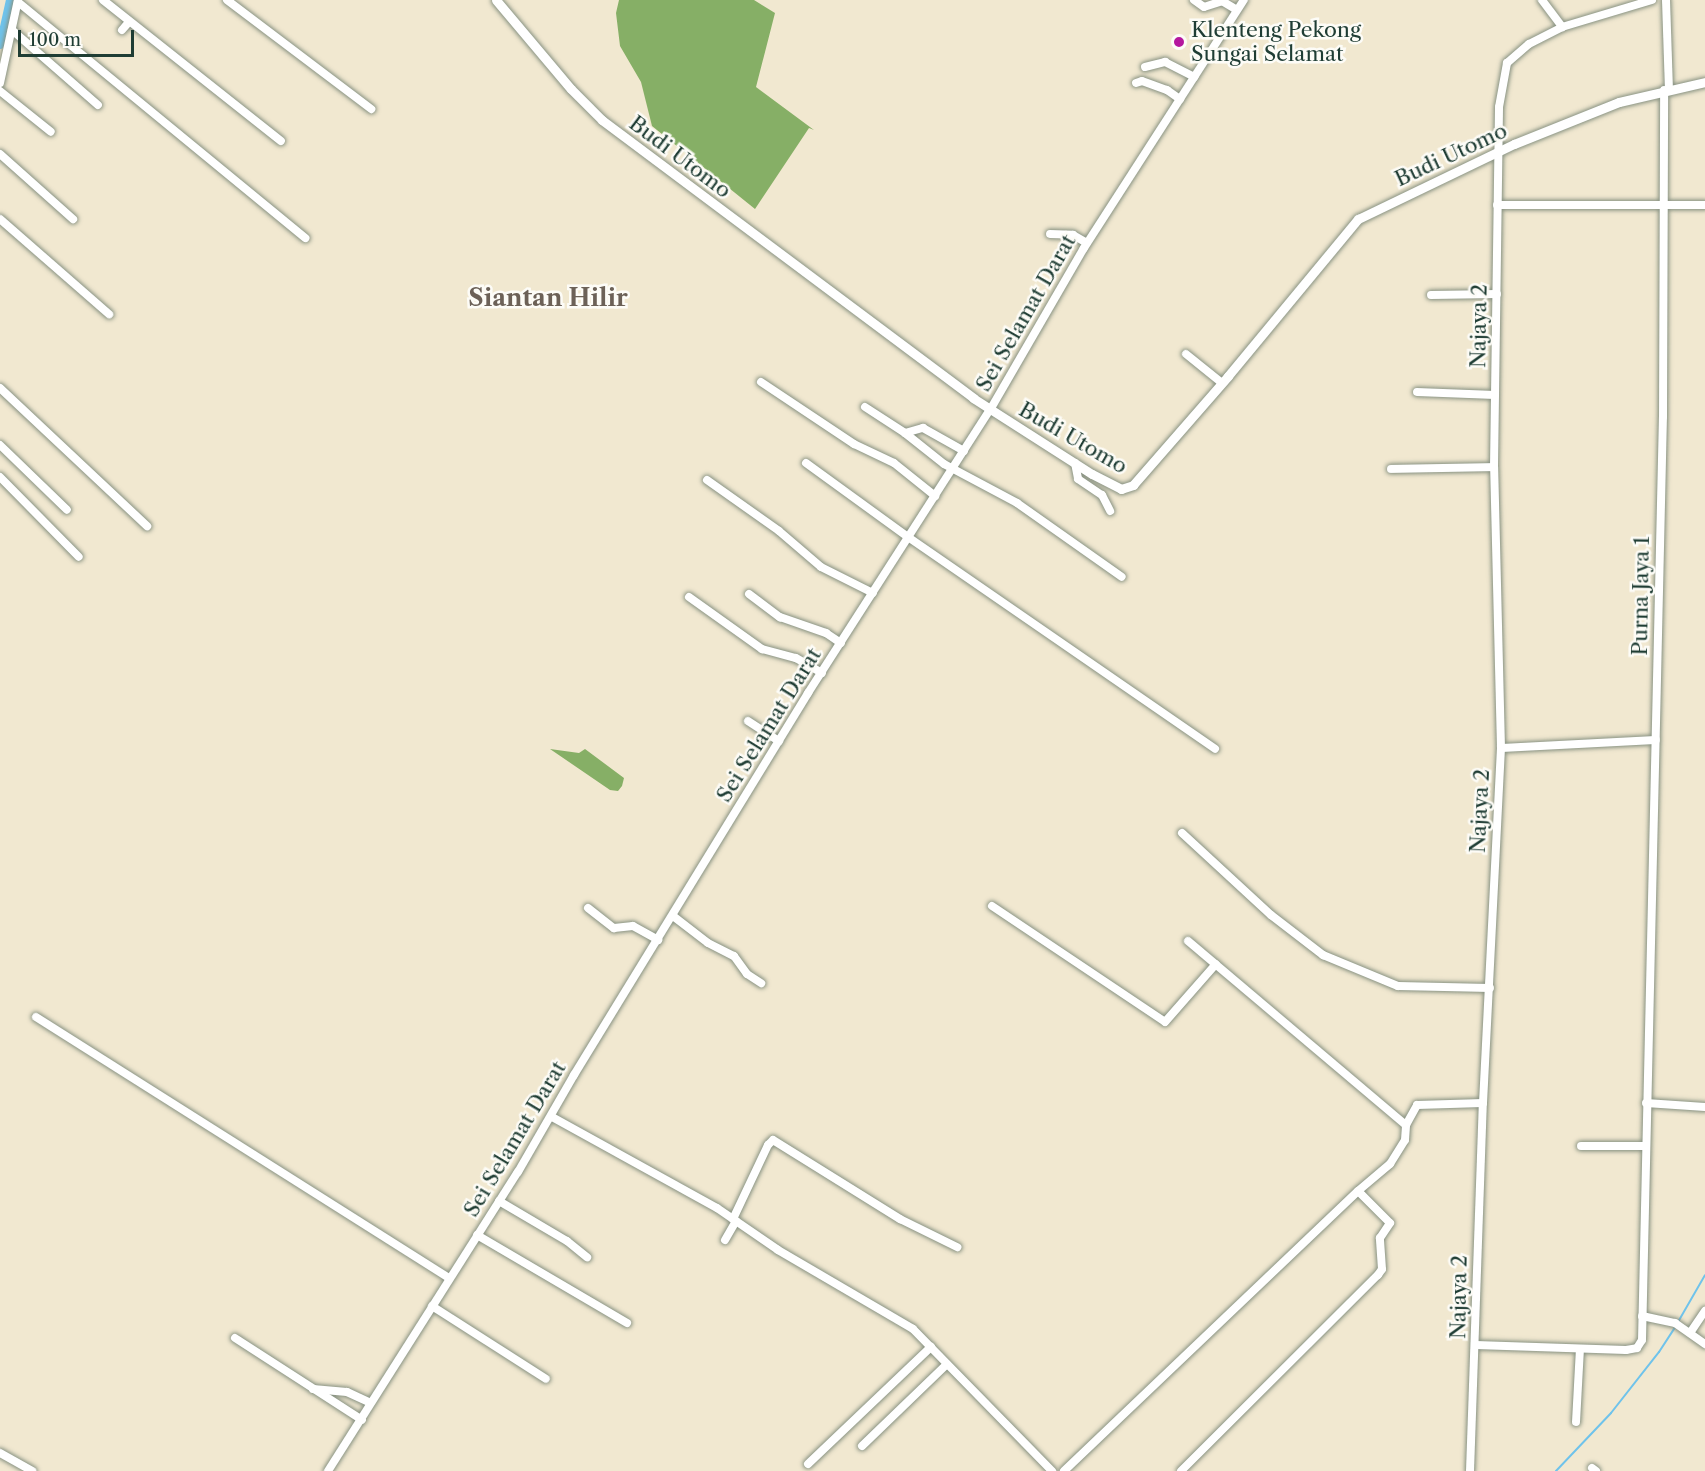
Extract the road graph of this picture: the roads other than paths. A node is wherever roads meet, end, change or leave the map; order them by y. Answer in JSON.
{"nodes":[{"id":1,"x":103,"y":0,"type":"edge"},
{"id":2,"x":227,"y":0,"type":"edge"},
{"id":3,"x":496,"y":0,"type":"edge"},
{"id":4,"x":1194,"y":0,"type":"edge"},
{"id":5,"x":1244,"y":0,"type":"edge"},
{"id":6,"x":1542,"y":0,"type":"edge"},
{"id":7,"x":1652,"y":0,"type":"edge"},
{"id":8,"x":1666,"y":0,"type":"edge"},
{"id":9,"x":18,"y":1,"type":"edge"},
{"id":10,"x":1222,"y":1,"type":"edge"},
{"id":11,"x":1235,"y":9,"type":"junction"},
{"id":12,"x":129,"y":21,"type":"junction"},
{"id":13,"x":1562,"y":27,"type":"junction"},
{"id":14,"x":12,"y":30,"type":"junction"},
{"id":15,"x":122,"y":30,"type":"dead end"},
{"id":16,"x":1145,"y":67,"type":"dead end"},
{"id":17,"x":1194,"y":77,"type":"junction"},
{"id":18,"x":1705,"y":82,"type":"edge"},
{"id":19,"x":0,"y":83,"type":"edge"},
{"id":20,"x":1136,"y":83,"type":"dead end"},
{"id":21,"x":1667,"y":90,"type":"junction"},
{"id":22,"x":0,"y":91,"type":"edge"},
{"id":23,"x":1180,"y":99,"type":"junction"},
{"id":24,"x":98,"y":105,"type":"dead end"},
{"id":25,"x":371,"y":109,"type":"dead end"},
{"id":26,"x":51,"y":132,"type":"dead end"},
{"id":27,"x":281,"y":141,"type":"dead end"},
{"id":28,"x":1498,"y":152,"type":"junction"},
{"id":29,"x":0,"y":154,"type":"edge"},
{"id":30,"x":1497,"y":205,"type":"junction"},
{"id":31,"x":1664,"y":205,"type":"junction"},
{"id":32,"x":1705,"y":205,"type":"edge"},
{"id":33,"x":0,"y":219,"type":"edge"},
{"id":34,"x":73,"y":219,"type":"dead end"},
{"id":35,"x":1050,"y":234,"type":"dead end"},
{"id":36,"x":305,"y":238,"type":"dead end"},
{"id":37,"x":1085,"y":242,"type":"junction"},
{"id":38,"x":1497,"y":294,"type":"junction"},
{"id":39,"x":1431,"y":295,"type":"dead end"},
{"id":40,"x":109,"y":314,"type":"dead end"},
{"id":41,"x":1186,"y":354,"type":"dead end"},
{"id":42,"x":761,"y":382,"type":"dead end"},
{"id":43,"x":1222,"y":383,"type":"junction"},
{"id":44,"x":0,"y":387,"type":"edge"},
{"id":45,"x":1418,"y":392,"type":"dead end"},
{"id":46,"x":1496,"y":395,"type":"junction"},
{"id":47,"x":865,"y":407,"type":"dead end"},
{"id":48,"x":987,"y":408,"type":"junction"},
{"id":49,"x":905,"y":433,"type":"junction"},
{"id":50,"x":0,"y":445,"type":"edge"},
{"id":51,"x":964,"y":451,"type":"junction"},
{"id":52,"x":806,"y":463,"type":"dead end"},
{"id":53,"x":1075,"y":464,"type":"junction"},
{"id":54,"x":1494,"y":466,"type":"junction"},
{"id":55,"x":953,"y":468,"type":"junction"},
{"id":56,"x":1391,"y":469,"type":"dead end"},
{"id":57,"x":0,"y":477,"type":"edge"},
{"id":58,"x":707,"y":480,"type":"dead end"},
{"id":59,"x":935,"y":496,"type":"junction"},
{"id":60,"x":67,"y":510,"type":"dead end"},
{"id":61,"x":1110,"y":512,"type":"dead end"},
{"id":62,"x":147,"y":526,"type":"dead end"},
{"id":63,"x":906,"y":535,"type":"junction"},
{"id":64,"x":79,"y":557,"type":"dead end"},
{"id":65,"x":1122,"y":577,"type":"dead end"},
{"id":66,"x":869,"y":590,"type":"junction"},
{"id":67,"x":749,"y":594,"type":"dead end"},
{"id":68,"x":689,"y":597,"type":"dead end"},
{"id":69,"x":838,"y":641,"type":"junction"},
{"id":70,"x":819,"y":671,"type":"junction"},
{"id":71,"x":748,"y":720,"type":"dead end"},
{"id":72,"x":776,"y":739,"type":"junction"},
{"id":73,"x":1656,"y":740,"type":"junction"},
{"id":74,"x":1502,"y":748,"type":"junction"},
{"id":75,"x":1215,"y":749,"type":"dead end"},
{"id":76,"x":1182,"y":833,"type":"dead end"},
{"id":77,"x":992,"y":906,"type":"dead end"},
{"id":78,"x":588,"y":908,"type":"dead end"},
{"id":79,"x":674,"y":915,"type":"junction"},
{"id":80,"x":656,"y":938,"type":"junction"},
{"id":81,"x":1188,"y":941,"type":"dead end"},
{"id":82,"x":1216,"y":964,"type":"junction"},
{"id":83,"x":761,"y":983,"type":"dead end"},
{"id":84,"x":1490,"y":988,"type":"junction"},
{"id":85,"x":36,"y":1017,"type":"dead end"},
{"id":86,"x":1483,"y":1103,"type":"junction"},
{"id":87,"x":1646,"y":1103,"type":"junction"},
{"id":88,"x":1705,"y":1107,"type":"edge"},
{"id":89,"x":552,"y":1117,"type":"junction"},
{"id":90,"x":1406,"y":1125,"type":"junction"},
{"id":91,"x":1581,"y":1146,"type":"dead end"},
{"id":92,"x":1646,"y":1146,"type":"junction"},
{"id":93,"x":1358,"y":1191,"type":"junction"},
{"id":94,"x":499,"y":1201,"type":"junction"},
{"id":95,"x":734,"y":1220,"type":"junction"},
{"id":96,"x":477,"y":1235,"type":"junction"},
{"id":97,"x":724,"y":1240,"type":"dead end"},
{"id":98,"x":957,"y":1247,"type":"dead end"},
{"id":99,"x":587,"y":1257,"type":"dead end"},
{"id":100,"x":449,"y":1278,"type":"junction"},
{"id":101,"x":432,"y":1306,"type":"junction"},
{"id":102,"x":1705,"y":1311,"type":"edge"},
{"id":103,"x":1642,"y":1316,"type":"junction"},
{"id":104,"x":627,"y":1323,"type":"dead end"},
{"id":105,"x":1689,"y":1333,"type":"junction"},
{"id":106,"x":235,"y":1338,"type":"dead end"},
{"id":107,"x":1705,"y":1344,"type":"edge"},
{"id":108,"x":1476,"y":1345,"type":"junction"},
{"id":109,"x":931,"y":1347,"type":"junction"},
{"id":110,"x":1580,"y":1349,"type":"junction"},
{"id":111,"x":947,"y":1364,"type":"junction"},
{"id":112,"x":546,"y":1379,"type":"dead end"},
{"id":113,"x":312,"y":1389,"type":"junction"},
{"id":114,"x":368,"y":1401,"type":"junction"},
{"id":115,"x":362,"y":1420,"type":"junction"},
{"id":116,"x":1576,"y":1422,"type":"dead end"},
{"id":117,"x":862,"y":1446,"type":"dead end"},
{"id":118,"x":0,"y":1453,"type":"edge"},
{"id":119,"x":808,"y":1464,"type":"dead end"},
{"id":120,"x":32,"y":1471,"type":"edge"},
{"id":121,"x":328,"y":1471,"type":"edge"},
{"id":122,"x":1052,"y":1471,"type":"edge"},
{"id":123,"x":1064,"y":1471,"type":"edge"},
{"id":124,"x":1181,"y":1471,"type":"edge"},
{"id":125,"x":1470,"y":1471,"type":"edge"}],
"edges":[{"from":1,"to":12,"type":"street"},
{"from":2,"to":25,"type":"street"},
{"from":3,"to":48,"type":"street","name":"Budi Utomo"},
{"from":4,"to":10,"type":"street"},
{"from":5,"to":11,"type":"street","name":"Sei Selamat Darat"},
{"from":6,"to":13,"type":"street"},
{"from":7,"to":13,"type":"street","name":"Najaya 2"},
{"from":8,"to":21,"type":"street","name":"Purna Jaya 1"},
{"from":9,"to":14,"type":"street"},
{"from":9,"to":36,"type":"street"},
{"from":10,"to":11,"type":"street"},
{"from":11,"to":17,"type":"street","name":"Sei Selamat Darat"},
{"from":12,"to":15,"type":"street"},
{"from":12,"to":27,"type":"street"},
{"from":13,"to":28,"type":"street","name":"Najaya 2"},
{"from":14,"to":19,"type":"street"},
{"from":14,"to":24,"type":"street"},
{"from":16,"to":17,"type":"street"},
{"from":17,"to":23,"type":"street","name":"Sei Selamat Darat"},
{"from":18,"to":21,"type":"street","name":"Budi Utomo"},
{"from":20,"to":23,"type":"street"},
{"from":21,"to":28,"type":"street","name":"Budi Utomo"},
{"from":21,"to":31,"type":"street","name":"Purna Jaya 1"},
{"from":22,"to":26,"type":"street"},
{"from":23,"to":37,"type":"street","name":"Sei Selamat Darat"},
{"from":28,"to":30,"type":"street","name":"Najaya 2"},
{"from":28,"to":43,"type":"street","name":"Budi Utomo"},
{"from":29,"to":34,"type":"street"},
{"from":30,"to":31,"type":"street"},
{"from":30,"to":38,"type":"street","name":"Najaya 2"},
{"from":31,"to":32,"type":"street"},
{"from":31,"to":73,"type":"street","name":"Purna Jaya 1"},
{"from":33,"to":40,"type":"street"},
{"from":35,"to":37,"type":"street"},
{"from":37,"to":48,"type":"street","name":"Sei Selamat Darat"},
{"from":38,"to":39,"type":"street"},
{"from":38,"to":46,"type":"street","name":"Najaya 2"},
{"from":41,"to":43,"type":"street"},
{"from":42,"to":59,"type":"street"},
{"from":43,"to":53,"type":"street","name":"Budi Utomo"},
{"from":44,"to":62,"type":"street"},
{"from":45,"to":46,"type":"street"},
{"from":46,"to":54,"type":"street","name":"Najaya 2"},
{"from":47,"to":49,"type":"street"},
{"from":48,"to":51,"type":"street","name":"Sei Selamat Darat"},
{"from":48,"to":53,"type":"street","name":"Budi Utomo"},
{"from":49,"to":51,"type":"street"},
{"from":49,"to":55,"type":"street"},
{"from":50,"to":60,"type":"street"},
{"from":51,"to":55,"type":"street","name":"Sei Selamat Darat"},
{"from":52,"to":63,"type":"street"},
{"from":53,"to":61,"type":"street"},
{"from":54,"to":56,"type":"street"},
{"from":54,"to":74,"type":"street","name":"Najaya 2"},
{"from":55,"to":59,"type":"street","name":"Sei Selamat Darat"},
{"from":55,"to":65,"type":"street"},
{"from":57,"to":64,"type":"street"},
{"from":58,"to":66,"type":"street"},
{"from":59,"to":63,"type":"street","name":"Sei Selamat Darat"},
{"from":63,"to":66,"type":"street","name":"Sei Selamat Darat"},
{"from":63,"to":75,"type":"street"},
{"from":66,"to":69,"type":"street","name":"Sei Selamat Darat"},
{"from":67,"to":69,"type":"street"},
{"from":68,"to":70,"type":"street"},
{"from":69,"to":70,"type":"street","name":"Sei Selamat Darat"},
{"from":70,"to":72,"type":"street","name":"Sei Selamat Darat"},
{"from":71,"to":72,"type":"street"},
{"from":72,"to":79,"type":"street","name":"Sei Selamat Darat"},
{"from":73,"to":74,"type":"street"},
{"from":73,"to":87,"type":"street","name":"Purna Jaya 1"},
{"from":74,"to":84,"type":"street","name":"Najaya 2"},
{"from":76,"to":84,"type":"street"},
{"from":77,"to":82,"type":"street"},
{"from":78,"to":80,"type":"street"},
{"from":79,"to":80,"type":"street","name":"Sei Selamat Darat"},
{"from":79,"to":83,"type":"street"},
{"from":80,"to":89,"type":"street","name":"Sei Selamat Darat"},
{"from":81,"to":82,"type":"street"},
{"from":82,"to":90,"type":"street"},
{"from":84,"to":86,"type":"street","name":"Najaya 2"},
{"from":85,"to":100,"type":"street"},
{"from":86,"to":90,"type":"street"},
{"from":86,"to":108,"type":"street","name":"Najaya 2"},
{"from":87,"to":88,"type":"street"},
{"from":87,"to":92,"type":"street","name":"Purna Jaya 1"},
{"from":89,"to":94,"type":"street","name":"Sei Selamat Darat"},
{"from":89,"to":95,"type":"street"},
{"from":90,"to":93,"type":"street"},
{"from":91,"to":92,"type":"street"},
{"from":92,"to":103,"type":"street","name":"Purna Jaya 1"},
{"from":93,"to":123,"type":"street"},
{"from":93,"to":124,"type":"street"},
{"from":94,"to":96,"type":"street","name":"Sei Selamat Darat"},
{"from":94,"to":99,"type":"street"},
{"from":95,"to":97,"type":"street"},
{"from":95,"to":98,"type":"street"},
{"from":95,"to":109,"type":"street"},
{"from":96,"to":100,"type":"street","name":"Sei Selamat Darat"},
{"from":96,"to":104,"type":"street"},
{"from":100,"to":101,"type":"street","name":"Sei Selamat Darat"},
{"from":101,"to":112,"type":"street"},
{"from":101,"to":114,"type":"street","name":"Sei Selamat Darat"},
{"from":102,"to":105,"type":"street"},
{"from":103,"to":105,"type":"street"},
{"from":103,"to":110,"type":"street","name":"Purna Jaya 1"},
{"from":105,"to":107,"type":"street"},
{"from":106,"to":113,"type":"street"},
{"from":108,"to":110,"type":"street"},
{"from":108,"to":125,"type":"street","name":"Najaya 2"},
{"from":109,"to":111,"type":"street"},
{"from":109,"to":119,"type":"street"},
{"from":110,"to":116,"type":"street"},
{"from":111,"to":117,"type":"street"},
{"from":111,"to":122,"type":"street"},
{"from":113,"to":114,"type":"street"},
{"from":113,"to":115,"type":"street"},
{"from":114,"to":115,"type":"street","name":"Sei Selamat Darat"},
{"from":115,"to":121,"type":"street","name":"Sei Selamat Darat"},
{"from":118,"to":120,"type":"street"}]}
